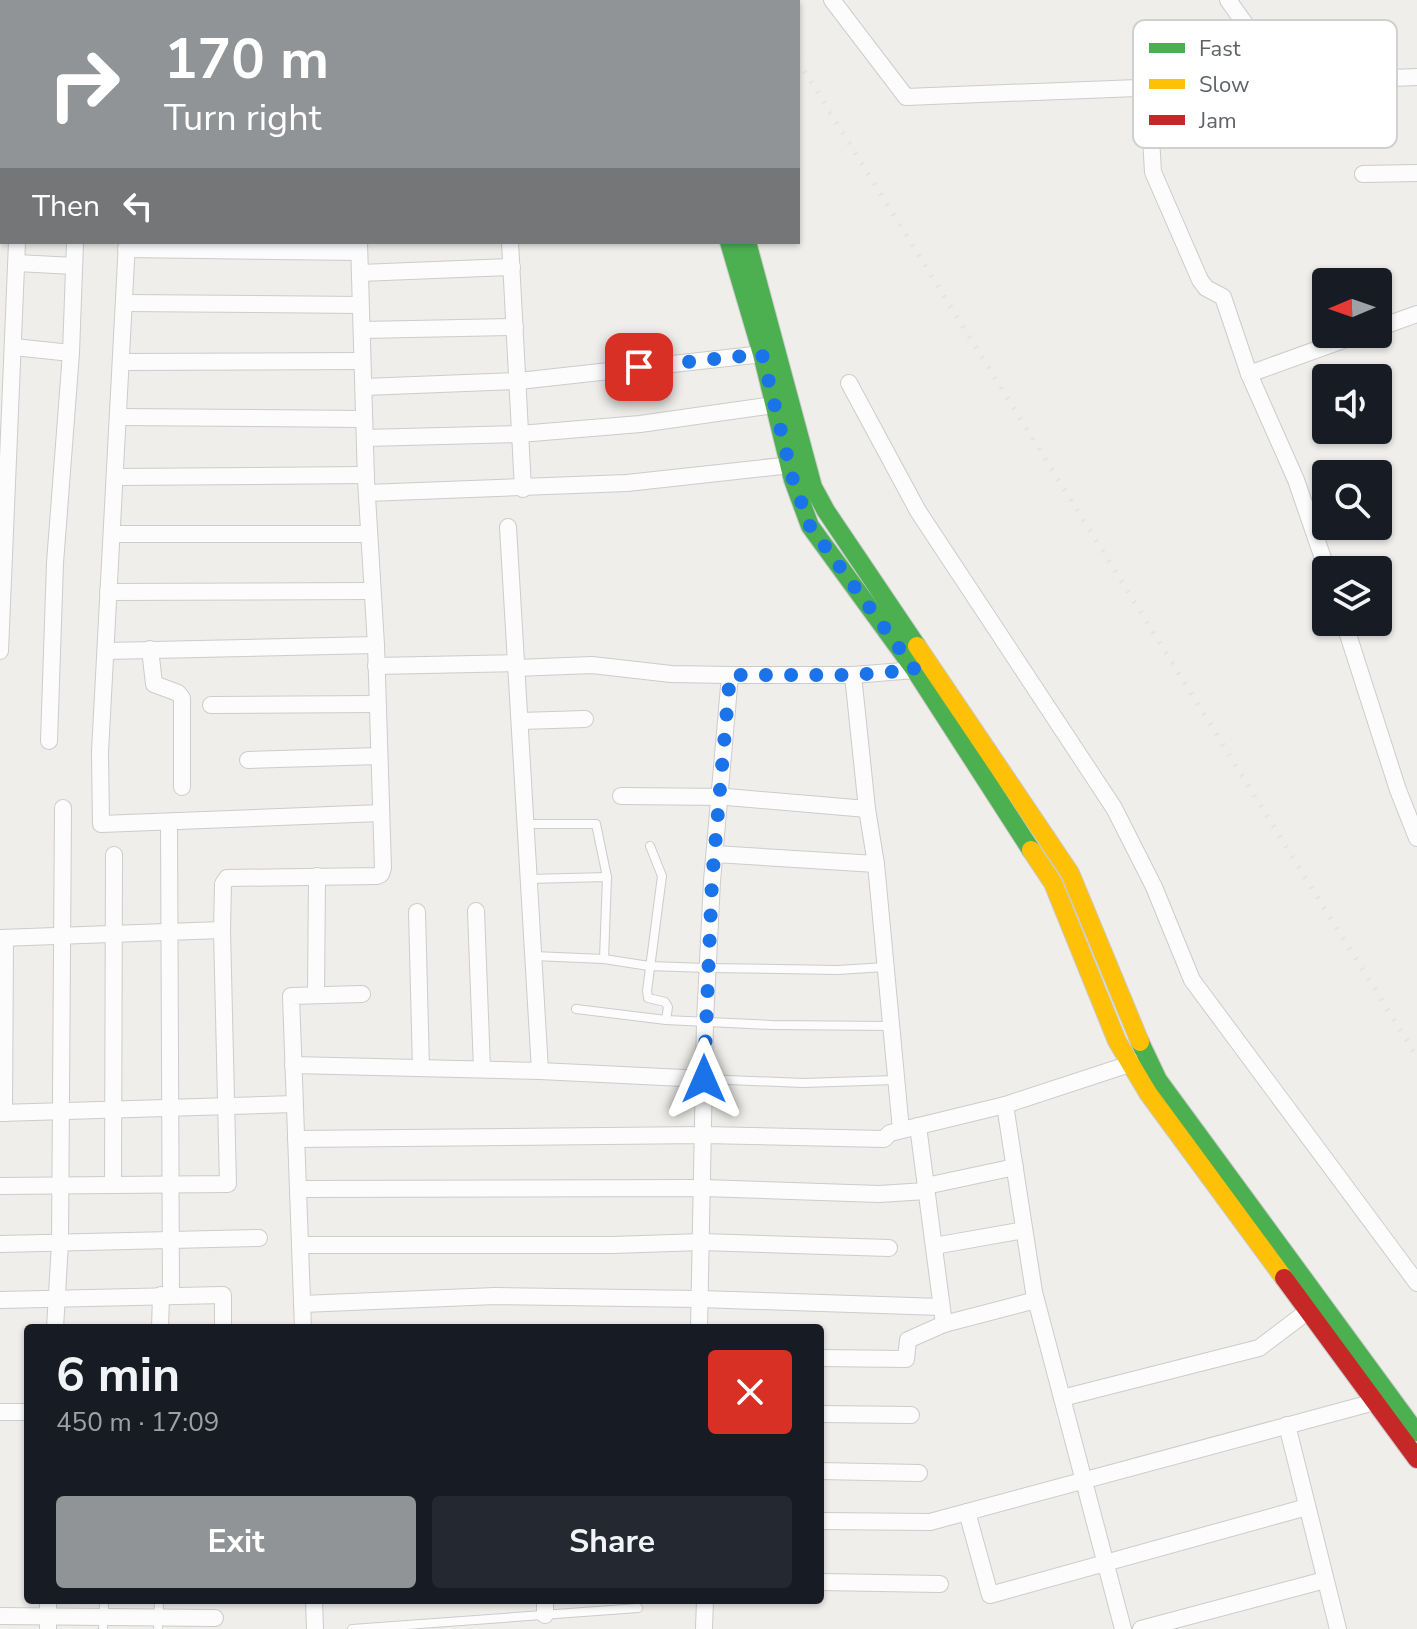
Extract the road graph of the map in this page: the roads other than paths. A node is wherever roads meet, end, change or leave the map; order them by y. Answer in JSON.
{"nodes":[{"id":1,"x":832,"y":0,"type":"edge"},
{"id":2,"x":1228,"y":0,"type":"edge"},
{"id":3,"x":1242,"y":20,"type":"edge"},
{"id":4,"x":1417,"y":77,"type":"edge"},
{"id":5,"x":1397,"y":78,"type":"edge"},
{"id":6,"x":1133,"y":88,"type":"edge"},
{"id":7,"x":1152,"y":148,"type":"edge"},
{"id":8,"x":1417,"y":173,"type":"edge"},
{"id":9,"x":1363,"y":174,"type":"dead end"},
{"id":10,"x":17,"y":244,"type":"edge"},
{"id":11,"x":75,"y":244,"type":"edge"},
{"id":12,"x":510,"y":244,"type":"edge"},
{"id":13,"x":730,"y":244,"type":"edge"},
{"id":14,"x":747,"y":244,"type":"edge"},
{"id":15,"x":127,"y":246,"type":"edge"},
{"id":16,"x":359,"y":247,"type":"edge"},
{"id":17,"x":17,"y":263,"type":"junction"},
{"id":18,"x":74,"y":266,"type":"junction"},
{"id":19,"x":512,"y":267,"type":"junction"},
{"id":20,"x":360,"y":273,"type":"junction"},
{"id":21,"x":124,"y":303,"type":"junction"},
{"id":22,"x":360,"y":305,"type":"junction"},
{"id":23,"x":1417,"y":314,"type":"edge"},
{"id":24,"x":1392,"y":323,"type":"edge"},
{"id":25,"x":515,"y":327,"type":"junction"},
{"id":26,"x":362,"y":330,"type":"junction"},
{"id":27,"x":14,"y":347,"type":"junction"},
{"id":28,"x":1321,"y":348,"type":"edge"},
{"id":29,"x":71,"y":353,"type":"junction"},
{"id":30,"x":769,"y":353,"type":"junction"},
{"id":31,"x":362,"y":361,"type":"junction"},
{"id":32,"x":121,"y":362,"type":"junction"},
{"id":33,"x":1249,"y":374,"type":"junction"},
{"id":34,"x":519,"y":381,"type":"junction"},
{"id":35,"x":849,"y":383,"type":"dead end"},
{"id":36,"x":364,"y":387,"type":"junction"},
{"id":37,"x":774,"y":405,"type":"junction"},
{"id":38,"x":118,"y":417,"type":"junction"},
{"id":39,"x":364,"y":419,"type":"junction"},
{"id":40,"x":520,"y":434,"type":"junction"},
{"id":41,"x":365,"y":438,"type":"junction"},
{"id":42,"x":798,"y":464,"type":"junction"},
{"id":43,"x":366,"y":475,"type":"junction"},
{"id":44,"x":115,"y":477,"type":"junction"},
{"id":45,"x":523,"y":489,"type":"junction"},
{"id":46,"x":367,"y":493,"type":"junction"},
{"id":47,"x":508,"y":527,"type":"dead end"},
{"id":48,"x":113,"y":534,"type":"junction"},
{"id":49,"x":368,"y":534,"type":"junction"},
{"id":50,"x":1322,"y":556,"type":"edge"},
{"id":51,"x":372,"y":591,"type":"junction"},
{"id":52,"x":108,"y":592,"type":"junction"},
{"id":53,"x":1348,"y":636,"type":"edge"},
{"id":54,"x":376,"y":645,"type":"junction"},
{"id":55,"x":150,"y":649,"type":"junction"},
{"id":56,"x":0,"y":651,"type":"edge"},
{"id":57,"x":106,"y":651,"type":"junction"},
{"id":58,"x":516,"y":665,"type":"junction"},
{"id":59,"x":376,"y":666,"type":"junction"},
{"id":60,"x":915,"y":670,"type":"junction"},
{"id":61,"x":730,"y":675,"type":"junction"},
{"id":62,"x":853,"y":675,"type":"junction"},
{"id":63,"x":377,"y":704,"type":"junction"},
{"id":64,"x":211,"y":705,"type":"dead end"},
{"id":65,"x":585,"y":719,"type":"dead end"},
{"id":66,"x":520,"y":721,"type":"junction"},
{"id":67,"x":49,"y":741,"type":"dead end"},
{"id":68,"x":379,"y":756,"type":"junction"},
{"id":69,"x":248,"y":760,"type":"dead end"},
{"id":70,"x":182,"y":787,"type":"dead end"},
{"id":71,"x":621,"y":796,"type":"dead end"},
{"id":72,"x":720,"y":798,"type":"junction"},
{"id":73,"x":63,"y":808,"type":"dead end"},
{"id":74,"x":867,"y":809,"type":"junction"},
{"id":75,"x":381,"y":813,"type":"junction"},
{"id":76,"x":169,"y":822,"type":"junction"},
{"id":77,"x":525,"y":824,"type":"junction"},
{"id":78,"x":1417,"y":838,"type":"edge"},
{"id":79,"x":650,"y":846,"type":"dead end"},
{"id":80,"x":715,"y":854,"type":"junction"},
{"id":81,"x":114,"y":855,"type":"dead end"},
{"id":82,"x":876,"y":864,"type":"junction"},
{"id":83,"x":317,"y":876,"type":"junction"},
{"id":84,"x":607,"y":877,"type":"junction"},
{"id":85,"x":528,"y":879,"type":"junction"},
{"id":86,"x":476,"y":911,"type":"dead end"},
{"id":87,"x":417,"y":912,"type":"dead end"},
{"id":88,"x":222,"y":930,"type":"junction"},
{"id":89,"x":169,"y":931,"type":"junction"},
{"id":90,"x":112,"y":934,"type":"junction"},
{"id":91,"x":62,"y":935,"type":"junction"},
{"id":92,"x":3,"y":938,"type":"edge"},
{"id":93,"x":534,"y":956,"type":"junction"},
{"id":94,"x":604,"y":959,"type":"junction"},
{"id":95,"x":649,"y":966,"type":"junction"},
{"id":96,"x":885,"y":967,"type":"junction"},
{"id":97,"x":707,"y":968,"type":"junction"},
{"id":98,"x":362,"y":994,"type":"dead end"},
{"id":99,"x":316,"y":995,"type":"junction"},
{"id":100,"x":576,"y":1009,"type":"dead end"},
{"id":101,"x":666,"y":1020,"type":"junction"},
{"id":102,"x":705,"y":1021,"type":"junction"},
{"id":103,"x":891,"y":1026,"type":"junction"},
{"id":104,"x":1139,"y":1061,"type":"junction"},
{"id":105,"x":293,"y":1065,"type":"junction"},
{"id":106,"x":421,"y":1068,"type":"junction"},
{"id":107,"x":482,"y":1069,"type":"junction"},
{"id":108,"x":540,"y":1071,"type":"junction"},
{"id":109,"x":704,"y":1079,"type":"junction"},
{"id":110,"x":896,"y":1080,"type":"junction"},
{"id":111,"x":294,"y":1104,"type":"junction"},
{"id":112,"x":1005,"y":1105,"type":"junction"},
{"id":113,"x":226,"y":1106,"type":"junction"},
{"id":114,"x":170,"y":1108,"type":"junction"},
{"id":115,"x":114,"y":1110,"type":"junction"},
{"id":116,"x":2,"y":1113,"type":"edge"},
{"id":117,"x":61,"y":1113,"type":"junction"},
{"id":118,"x":909,"y":1128,"type":"junction"},
{"id":119,"x":703,"y":1135,"type":"junction"},
{"id":120,"x":296,"y":1139,"type":"junction"},
{"id":121,"x":1015,"y":1167,"type":"junction"},
{"id":122,"x":113,"y":1185,"type":"junction"},
{"id":123,"x":170,"y":1185,"type":"junction"},
{"id":124,"x":0,"y":1186,"type":"edge"},
{"id":125,"x":59,"y":1186,"type":"junction"},
{"id":126,"x":703,"y":1188,"type":"junction"},
{"id":127,"x":298,"y":1189,"type":"junction"},
{"id":128,"x":926,"y":1189,"type":"junction"},
{"id":129,"x":1024,"y":1230,"type":"junction"},
{"id":130,"x":259,"y":1238,"type":"dead end"},
{"id":131,"x":170,"y":1239,"type":"junction"},
{"id":132,"x":702,"y":1242,"type":"junction"},
{"id":133,"x":60,"y":1243,"type":"junction"},
{"id":134,"x":0,"y":1244,"type":"edge"},
{"id":135,"x":300,"y":1245,"type":"junction"},
{"id":136,"x":934,"y":1246,"type":"junction"},
{"id":137,"x":889,"y":1248,"type":"dead end"},
{"id":138,"x":1417,"y":1283,"type":"edge"},
{"id":139,"x":166,"y":1295,"type":"junction"},
{"id":140,"x":700,"y":1299,"type":"junction"},
{"id":141,"x":0,"y":1300,"type":"edge"},
{"id":142,"x":56,"y":1300,"type":"junction"},
{"id":143,"x":1036,"y":1300,"type":"junction"},
{"id":144,"x":302,"y":1304,"type":"junction"},
{"id":145,"x":1308,"y":1311,"type":"junction"},
{"id":146,"x":943,"y":1316,"type":"junction"},
{"id":147,"x":55,"y":1324,"type":"edge"},
{"id":148,"x":161,"y":1324,"type":"edge"},
{"id":149,"x":223,"y":1324,"type":"edge"},
{"id":150,"x":303,"y":1324,"type":"edge"},
{"id":151,"x":699,"y":1324,"type":"edge"},
{"id":152,"x":824,"y":1358,"type":"edge"},
{"id":153,"x":1062,"y":1398,"type":"junction"},
{"id":154,"x":1383,"y":1400,"type":"junction"},
{"id":155,"x":0,"y":1412,"type":"edge"},
{"id":156,"x":24,"y":1412,"type":"edge"},
{"id":157,"x":824,"y":1414,"type":"edge"},
{"id":158,"x":911,"y":1415,"type":"dead end"},
{"id":159,"x":1287,"y":1425,"type":"junction"},
{"id":160,"x":1417,"y":1433,"type":"edge"},
{"id":161,"x":1417,"y":1459,"type":"edge"},
{"id":162,"x":824,"y":1471,"type":"edge"},
{"id":163,"x":919,"y":1473,"type":"dead end"},
{"id":164,"x":1083,"y":1479,"type":"junction"},
{"id":165,"x":1307,"y":1507,"type":"junction"},
{"id":166,"x":967,"y":1512,"type":"junction"},
{"id":167,"x":824,"y":1521,"type":"edge"},
{"id":168,"x":1105,"y":1563,"type":"junction"},
{"id":169,"x":1325,"y":1580,"type":"junction"},
{"id":170,"x":824,"y":1582,"type":"edge"},
{"id":171,"x":940,"y":1584,"type":"dead end"},
{"id":172,"x":159,"y":1604,"type":"edge"},
{"id":173,"x":216,"y":1604,"type":"edge"},
{"id":174,"x":314,"y":1604,"type":"edge"},
{"id":175,"x":705,"y":1604,"type":"edge"},
{"id":176,"x":545,"y":1608,"type":"edge"},
{"id":177,"x":638,"y":1608,"type":"dead end"},
{"id":178,"x":48,"y":1615,"type":"edge"},
{"id":179,"x":104,"y":1615,"type":"edge"},
{"id":180,"x":0,"y":1616,"type":"edge"},
{"id":181,"x":158,"y":1624,"type":"edge"},
{"id":182,"x":215,"y":1624,"type":"edge"},
{"id":183,"x":315,"y":1629,"type":"edge"},
{"id":184,"x":352,"y":1629,"type":"edge"},
{"id":185,"x":704,"y":1629,"type":"edge"},
{"id":186,"x":1123,"y":1629,"type":"edge"},
{"id":187,"x":1141,"y":1629,"type":"edge"},
{"id":188,"x":1338,"y":1629,"type":"edge"}],
"edges":[{"from":1,"to":6,"type":"street"},
{"from":2,"to":3,"type":"street"},
{"from":4,"to":5,"type":"street"},
{"from":7,"to":33,"type":"street"},
{"from":8,"to":9,"type":"street"},
{"from":10,"to":17,"type":"street"},
{"from":11,"to":18,"type":"street"},
{"from":12,"to":19,"type":"street"},
{"from":13,"to":30,"type":"street"},
{"from":14,"to":30,"type":"street"},
{"from":15,"to":16,"type":"street"},
{"from":15,"to":21,"type":"street"},
{"from":16,"to":20,"type":"street"},
{"from":17,"to":18,"type":"street"},
{"from":17,"to":27,"type":"street"},
{"from":18,"to":29,"type":"street"},
{"from":19,"to":20,"type":"street"},
{"from":19,"to":25,"type":"street"},
{"from":20,"to":22,"type":"street"},
{"from":21,"to":22,"type":"street"},
{"from":21,"to":32,"type":"street"},
{"from":22,"to":26,"type":"street"},
{"from":23,"to":24,"type":"street"},
{"from":25,"to":26,"type":"street"},
{"from":25,"to":34,"type":"street"},
{"from":26,"to":31,"type":"street"},
{"from":27,"to":29,"type":"street"},
{"from":27,"to":56,"type":"street"},
{"from":28,"to":33,"type":"street"},
{"from":29,"to":67,"type":"street"},
{"from":30,"to":34,"type":"street"},
{"from":30,"to":37,"type":"street"},
{"from":30,"to":42,"type":"street"},
{"from":31,"to":32,"type":"street"},
{"from":31,"to":36,"type":"street"},
{"from":32,"to":38,"type":"street"},
{"from":33,"to":50,"type":"street"},
{"from":34,"to":36,"type":"street"},
{"from":34,"to":40,"type":"street"},
{"from":35,"to":138,"type":"street"},
{"from":36,"to":39,"type":"street"},
{"from":37,"to":40,"type":"street"},
{"from":37,"to":42,"type":"street"},
{"from":38,"to":39,"type":"street"},
{"from":38,"to":44,"type":"street"},
{"from":39,"to":41,"type":"street"},
{"from":40,"to":41,"type":"street"},
{"from":40,"to":45,"type":"street"},
{"from":41,"to":43,"type":"street"},
{"from":42,"to":45,"type":"street"},
{"from":42,"to":60,"type":"street"},
{"from":42,"to":104,"type":"street"},
{"from":43,"to":44,"type":"street"},
{"from":43,"to":46,"type":"street"},
{"from":44,"to":48,"type":"street"},
{"from":45,"to":46,"type":"street"},
{"from":46,"to":49,"type":"street"},
{"from":47,"to":58,"type":"street"},
{"from":48,"to":49,"type":"street"},
{"from":48,"to":52,"type":"street"},
{"from":49,"to":51,"type":"street"},
{"from":51,"to":52,"type":"street"},
{"from":51,"to":54,"type":"street"},
{"from":52,"to":57,"type":"street"},
{"from":53,"to":78,"type":"street"},
{"from":54,"to":55,"type":"street"},
{"from":54,"to":59,"type":"street"},
{"from":55,"to":57,"type":"street"},
{"from":55,"to":70,"type":"street"},
{"from":57,"to":76,"type":"street"},
{"from":58,"to":59,"type":"street"},
{"from":58,"to":61,"type":"street"},
{"from":58,"to":66,"type":"street"},
{"from":59,"to":63,"type":"street"},
{"from":60,"to":62,"type":"street"},
{"from":60,"to":104,"type":"street"},
{"from":61,"to":62,"type":"street"},
{"from":61,"to":72,"type":"street"},
{"from":62,"to":74,"type":"street"},
{"from":63,"to":64,"type":"street"},
{"from":63,"to":68,"type":"street"},
{"from":65,"to":66,"type":"street"},
{"from":66,"to":77,"type":"street"},
{"from":68,"to":69,"type":"street"},
{"from":68,"to":75,"type":"street"},
{"from":71,"to":72,"type":"street"},
{"from":72,"to":74,"type":"street"},
{"from":72,"to":80,"type":"street"},
{"from":73,"to":91,"type":"street"},
{"from":74,"to":82,"type":"street"},
{"from":75,"to":76,"type":"street"},
{"from":75,"to":83,"type":"street"},
{"from":76,"to":89,"type":"street"},
{"from":77,"to":84,"type":"lane"},
{"from":77,"to":85,"type":"street"},
{"from":79,"to":95,"type":"lane"},
{"from":80,"to":82,"type":"street"},
{"from":80,"to":97,"type":"street"},
{"from":81,"to":90,"type":"street"},
{"from":82,"to":96,"type":"street"},
{"from":83,"to":88,"type":"street"},
{"from":83,"to":99,"type":"street"},
{"from":84,"to":85,"type":"lane"},
{"from":84,"to":94,"type":"lane"},
{"from":85,"to":93,"type":"street"},
{"from":86,"to":107,"type":"street"},
{"from":87,"to":106,"type":"street"},
{"from":88,"to":89,"type":"street"},
{"from":88,"to":113,"type":"street"},
{"from":89,"to":90,"type":"street"},
{"from":89,"to":114,"type":"street"},
{"from":90,"to":91,"type":"street"},
{"from":90,"to":115,"type":"street"},
{"from":91,"to":92,"type":"street"},
{"from":91,"to":117,"type":"street"},
{"from":92,"to":116,"type":"street"},
{"from":93,"to":94,"type":"lane"},
{"from":93,"to":108,"type":"street"},
{"from":94,"to":95,"type":"lane"},
{"from":95,"to":97,"type":"lane"},
{"from":95,"to":101,"type":"lane"},
{"from":96,"to":97,"type":"lane"},
{"from":96,"to":103,"type":"street"},
{"from":97,"to":102,"type":"street"},
{"from":98,"to":99,"type":"street"},
{"from":99,"to":105,"type":"street"},
{"from":100,"to":101,"type":"lane"},
{"from":101,"to":102,"type":"lane"},
{"from":102,"to":103,"type":"lane"},
{"from":102,"to":109,"type":"street"},
{"from":103,"to":110,"type":"street"},
{"from":104,"to":112,"type":"street"},
{"from":104,"to":145,"type":"street"},
{"from":104,"to":154,"type":"street"},
{"from":105,"to":106,"type":"street"},
{"from":105,"to":111,"type":"street"},
{"from":106,"to":107,"type":"street"},
{"from":107,"to":108,"type":"street"},
{"from":108,"to":109,"type":"street"},
{"from":109,"to":110,"type":"lane"},
{"from":109,"to":119,"type":"street"},
{"from":110,"to":118,"type":"street"},
{"from":111,"to":113,"type":"street"},
{"from":111,"to":120,"type":"street"},
{"from":112,"to":118,"type":"street"},
{"from":112,"to":121,"type":"street"},
{"from":113,"to":114,"type":"street"},
{"from":113,"to":123,"type":"street"},
{"from":114,"to":115,"type":"street"},
{"from":114,"to":123,"type":"street"},
{"from":115,"to":117,"type":"street"},
{"from":115,"to":122,"type":"street"},
{"from":116,"to":117,"type":"street"},
{"from":117,"to":125,"type":"street"},
{"from":118,"to":119,"type":"street"},
{"from":118,"to":128,"type":"street"},
{"from":119,"to":120,"type":"street"},
{"from":119,"to":126,"type":"street"},
{"from":120,"to":127,"type":"street"},
{"from":121,"to":128,"type":"street"},
{"from":121,"to":129,"type":"street"},
{"from":122,"to":123,"type":"street"},
{"from":122,"to":125,"type":"street"},
{"from":123,"to":131,"type":"street"},
{"from":124,"to":125,"type":"street"},
{"from":125,"to":133,"type":"street"},
{"from":126,"to":127,"type":"street"},
{"from":126,"to":128,"type":"street"},
{"from":126,"to":132,"type":"street"},
{"from":127,"to":135,"type":"street"},
{"from":128,"to":136,"type":"street"},
{"from":129,"to":136,"type":"street"},
{"from":129,"to":143,"type":"street"},
{"from":130,"to":131,"type":"street"},
{"from":131,"to":133,"type":"street"},
{"from":131,"to":139,"type":"street"},
{"from":132,"to":135,"type":"street"},
{"from":132,"to":137,"type":"street"},
{"from":132,"to":140,"type":"street"},
{"from":133,"to":134,"type":"street"},
{"from":133,"to":142,"type":"street"},
{"from":135,"to":144,"type":"street"},
{"from":136,"to":146,"type":"street"},
{"from":139,"to":142,"type":"street"},
{"from":139,"to":148,"type":"street"},
{"from":139,"to":149,"type":"street"},
{"from":140,"to":144,"type":"street"},
{"from":140,"to":146,"type":"street"},
{"from":140,"to":151,"type":"street"},
{"from":141,"to":142,"type":"street"},
{"from":142,"to":147,"type":"street"},
{"from":143,"to":146,"type":"street"},
{"from":143,"to":153,"type":"street"},
{"from":144,"to":150,"type":"street"},
{"from":145,"to":153,"type":"street"},
{"from":145,"to":154,"type":"street"},
{"from":146,"to":152,"type":"street"},
{"from":153,"to":164,"type":"street"},
{"from":154,"to":159,"type":"street"},
{"from":154,"to":160,"type":"street"},
{"from":154,"to":161,"type":"street"},
{"from":155,"to":156,"type":"street"},
{"from":157,"to":158,"type":"street"},
{"from":159,"to":164,"type":"street"},
{"from":159,"to":165,"type":"street"},
{"from":162,"to":163,"type":"street"},
{"from":164,"to":166,"type":"street"},
{"from":164,"to":168,"type":"street"},
{"from":165,"to":168,"type":"street"},
{"from":165,"to":169,"type":"street"},
{"from":166,"to":167,"type":"street"},
{"from":166,"to":168,"type":"street"},
{"from":168,"to":186,"type":"street"},
{"from":169,"to":187,"type":"street"},
{"from":169,"to":188,"type":"street"},
{"from":170,"to":171,"type":"street"},
{"from":172,"to":181,"type":"lane"},
{"from":173,"to":182,"type":"street"},
{"from":174,"to":183,"type":"street"},
{"from":175,"to":185,"type":"street"},
{"from":176,"to":177,"type":"lane"},
{"from":176,"to":184,"type":"lane"},
{"from":178,"to":179,"type":"street"},
{"from":178,"to":180,"type":"street"},
{"from":179,"to":181,"type":"street"},
{"from":181,"to":182,"type":"street"}]}
